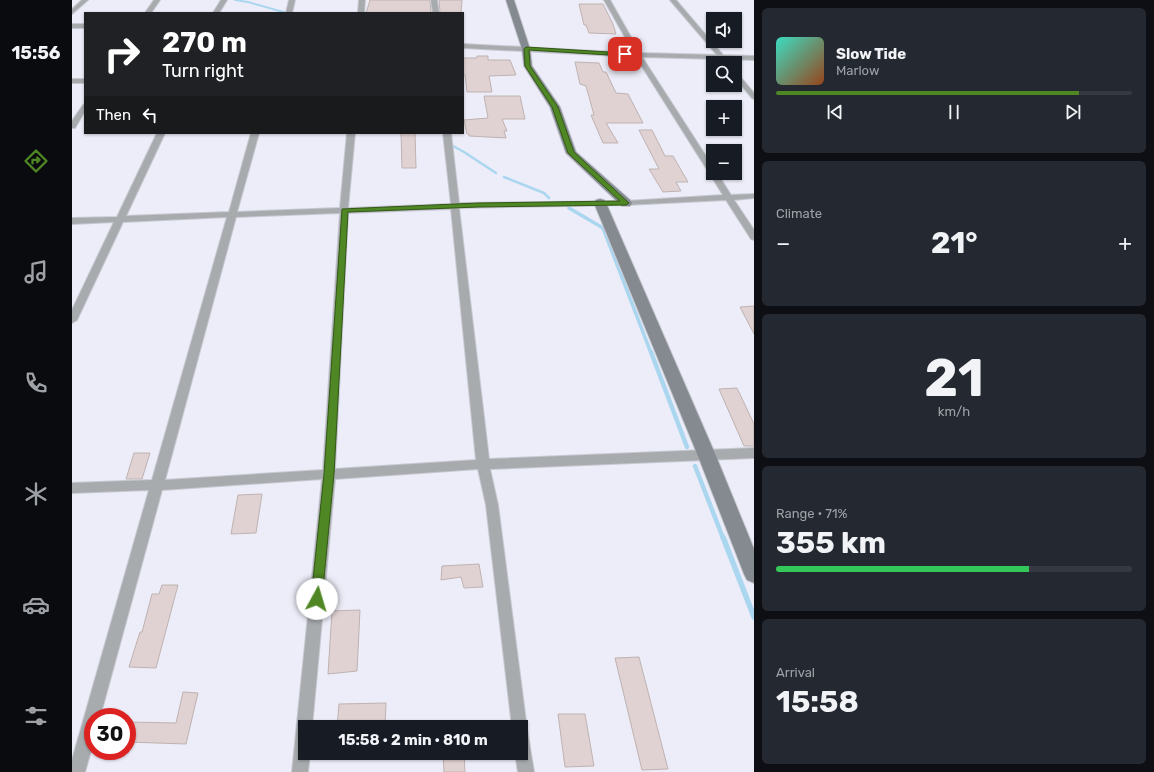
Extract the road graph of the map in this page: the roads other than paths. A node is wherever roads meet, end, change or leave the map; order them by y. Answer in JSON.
{"nodes":[{"id":1,"x":85,"y":0,"type":"edge"},
{"id":2,"x":157,"y":0,"type":"edge"},
{"id":3,"x":224,"y":0,"type":"edge"},
{"id":4,"x":292,"y":0,"type":"edge"},
{"id":5,"x":362,"y":0,"type":"edge"},
{"id":6,"x":434,"y":0,"type":"edge"},
{"id":7,"x":510,"y":0,"type":"edge"},
{"id":8,"x":607,"y":0,"type":"edge"},
{"id":9,"x":673,"y":0,"type":"edge"},
{"id":10,"x":72,"y":12,"type":"edge"},
{"id":11,"x":149,"y":12,"type":"edge"},
{"id":12,"x":217,"y":12,"type":"edge"},
{"id":13,"x":289,"y":12,"type":"edge"},
{"id":14,"x":361,"y":12,"type":"edge"},
{"id":15,"x":436,"y":12,"type":"edge"},
{"id":16,"x":72,"y":26,"type":"edge"},
{"id":17,"x":84,"y":26,"type":"edge"},
{"id":18,"x":464,"y":46,"type":"edge"},
{"id":19,"x":526,"y":49,"type":"junction"},
{"id":20,"x":639,"y":55,"type":"junction"},
{"id":21,"x":719,"y":56,"type":"edge"},
{"id":22,"x":706,"y":57,"type":"edge"},
{"id":23,"x":742,"y":58,"type":"edge"},
{"id":24,"x":754,"y":58,"type":"edge"},
{"id":25,"x":72,"y":81,"type":"edge"},
{"id":26,"x":84,"y":81,"type":"edge"},
{"id":27,"x":742,"y":82,"type":"edge"},
{"id":28,"x":754,"y":97,"type":"edge"},
{"id":29,"x":84,"y":108,"type":"edge"},
{"id":30,"x":72,"y":126,"type":"edge"},
{"id":31,"x":162,"y":134,"type":"edge"},
{"id":32,"x":255,"y":134,"type":"edge"},
{"id":33,"x":351,"y":134,"type":"edge"},
{"id":34,"x":447,"y":134,"type":"edge"},
{"id":35,"x":754,"y":196,"type":"edge"},
{"id":36,"x":729,"y":197,"type":"junction"},
{"id":37,"x":600,"y":203,"type":"junction"},
{"id":38,"x":626,"y":203,"type":"junction"},
{"id":39,"x":455,"y":206,"type":"junction"},
{"id":40,"x":344,"y":210,"type":"junction"},
{"id":41,"x":233,"y":215,"type":"junction"},
{"id":42,"x":121,"y":219,"type":"junction"},
{"id":43,"x":72,"y":221,"type":"edge"},
{"id":44,"x":754,"y":237,"type":"edge"},
{"id":45,"x":72,"y":320,"type":"edge"},
{"id":46,"x":754,"y":453,"type":"edge"},
{"id":47,"x":707,"y":456,"type":"junction"},
{"id":48,"x":483,"y":464,"type":"junction"},
{"id":49,"x":329,"y":474,"type":"junction"},
{"id":50,"x":158,"y":485,"type":"junction"},
{"id":51,"x":72,"y":488,"type":"edge"},
{"id":52,"x":754,"y":574,"type":"edge"},
{"id":53,"x":519,"y":720,"type":"edge"},
{"id":54,"x":524,"y":760,"type":"edge"},
{"id":55,"x":77,"y":772,"type":"edge"},
{"id":56,"x":300,"y":772,"type":"edge"},
{"id":57,"x":526,"y":772,"type":"edge"}],
"edges":[{"from":1,"to":10,"type":"street"},
{"from":2,"to":11,"type":"street"},
{"from":3,"to":12,"type":"street"},
{"from":4,"to":13,"type":"street"},
{"from":5,"to":14,"type":"street"},
{"from":6,"to":15,"type":"street"},
{"from":7,"to":19,"type":"street"},
{"from":8,"to":20,"type":"street"},
{"from":9,"to":21,"type":"street"},
{"from":16,"to":17,"type":"street"},
{"from":18,"to":19,"type":"street"},
{"from":19,"to":20,"type":"street"},
{"from":19,"to":38,"type":"street"},
{"from":20,"to":22,"type":"street"},
{"from":20,"to":36,"type":"street"},
{"from":23,"to":24,"type":"street"},
{"from":25,"to":26,"type":"street"},
{"from":27,"to":28,"type":"street"},
{"from":29,"to":30,"type":"street"},
{"from":31,"to":42,"type":"street"},
{"from":32,"to":41,"type":"street"},
{"from":33,"to":40,"type":"street"},
{"from":34,"to":39,"type":"street"},
{"from":35,"to":36,"type":"street"},
{"from":36,"to":38,"type":"street"},
{"from":36,"to":44,"type":"street"},
{"from":37,"to":38,"type":"street"},
{"from":37,"to":39,"type":"street"},
{"from":37,"to":47,"type":"street"},
{"from":39,"to":40,"type":"street"},
{"from":39,"to":48,"type":"street"},
{"from":40,"to":41,"type":"street"},
{"from":40,"to":49,"type":"street"},
{"from":41,"to":42,"type":"street"},
{"from":41,"to":50,"type":"street"},
{"from":42,"to":43,"type":"street"},
{"from":42,"to":45,"type":"street"},
{"from":46,"to":47,"type":"street"},
{"from":47,"to":48,"type":"street"},
{"from":47,"to":52,"type":"street"},
{"from":48,"to":49,"type":"street"},
{"from":48,"to":53,"type":"street"},
{"from":49,"to":50,"type":"street"},
{"from":49,"to":56,"type":"street"},
{"from":50,"to":51,"type":"street"},
{"from":50,"to":55,"type":"street"},
{"from":54,"to":57,"type":"street"}]}
